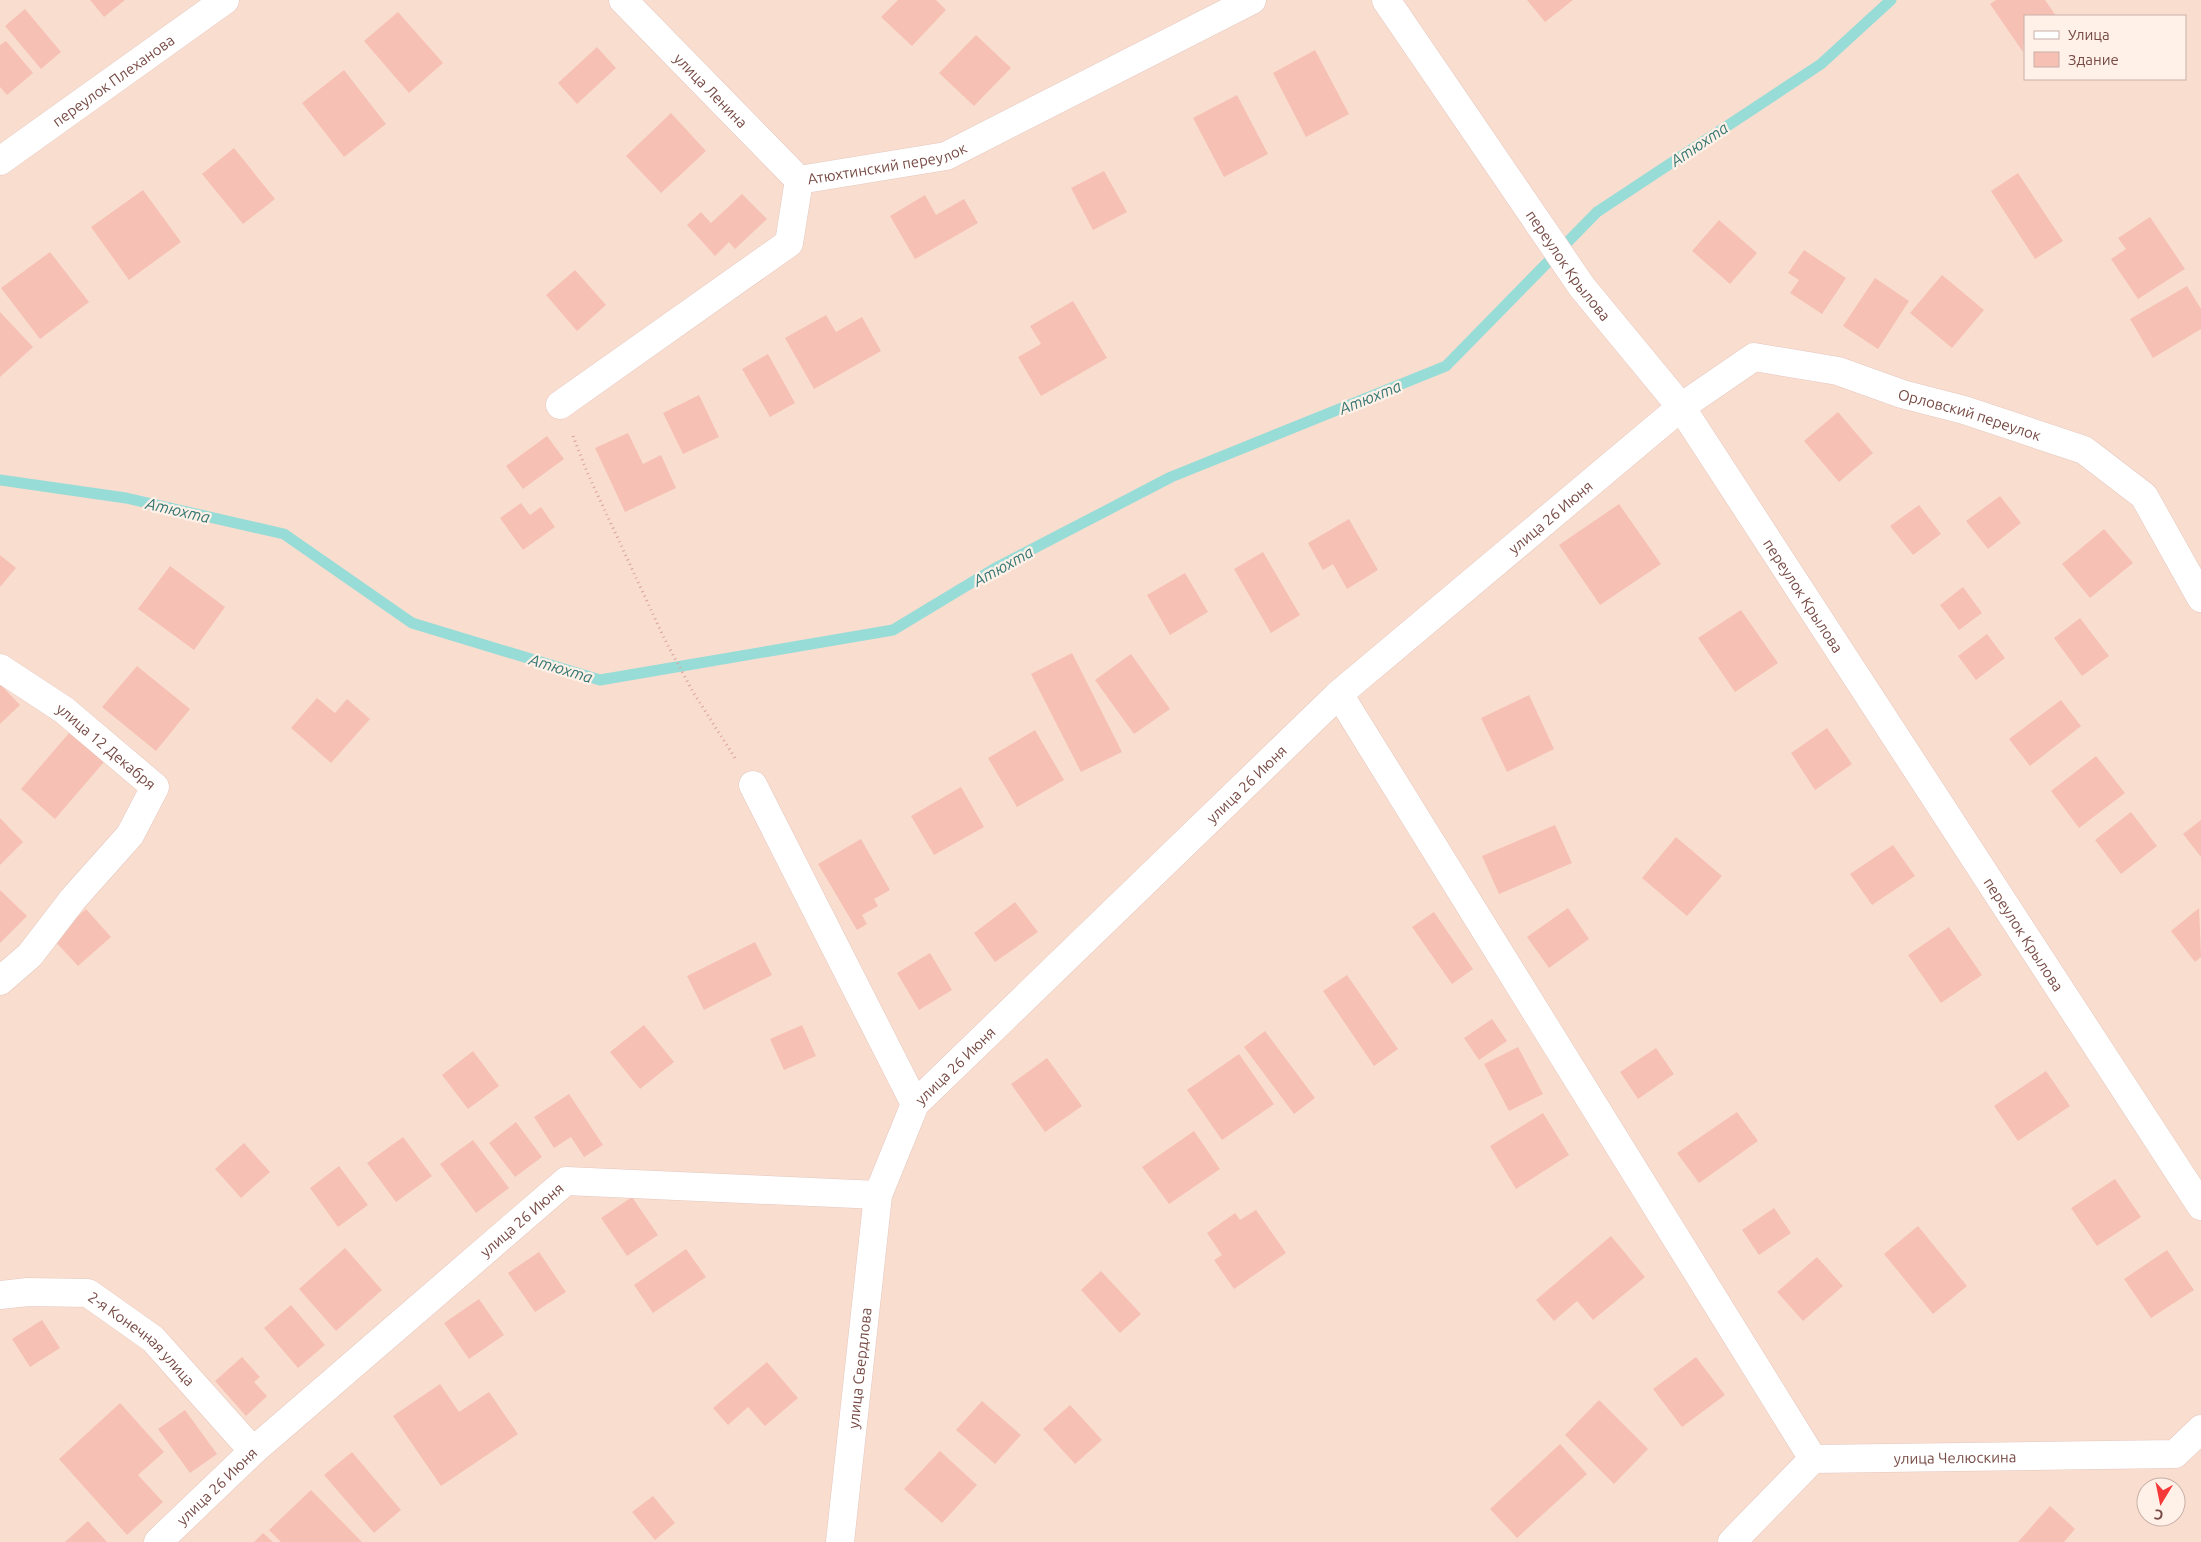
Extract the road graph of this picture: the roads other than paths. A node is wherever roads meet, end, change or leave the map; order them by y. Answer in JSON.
{"nodes":[{"id":1,"x":225,"y":0,"type":"edge"},
{"id":2,"x":624,"y":0,"type":"edge"},
{"id":3,"x":1252,"y":0,"type":"edge"},
{"id":4,"x":1386,"y":0,"type":"edge"},
{"id":5,"x":0,"y":162,"type":"edge"},
{"id":6,"x":799,"y":180,"type":"junction"},
{"id":7,"x":560,"y":405,"type":"road end"},
{"id":8,"x":1681,"y":407,"type":"junction"},
{"id":9,"x":2201,"y":598,"type":"edge"},
{"id":10,"x":0,"y":668,"type":"edge"},
{"id":11,"x":1338,"y":694,"type":"junction"},
{"id":12,"x":753,"y":785,"type":"road end"},
{"id":13,"x":0,"y":980,"type":"edge"},
{"id":14,"x":916,"y":1104,"type":"junction"},
{"id":15,"x":878,"y":1195,"type":"junction"},
{"id":16,"x":2201,"y":1206,"type":"edge"},
{"id":17,"x":0,"y":1294,"type":"edge"},
{"id":18,"x":2201,"y":1429,"type":"edge"},
{"id":19,"x":253,"y":1450,"type":"junction"},
{"id":20,"x":1813,"y":1459,"type":"junction"},
{"id":21,"x":158,"y":1542,"type":"edge"},
{"id":22,"x":840,"y":1542,"type":"edge"},
{"id":23,"x":1732,"y":1542,"type":"edge"}],
"edges":[{"from":1,"to":5,"type":"street","name":"переулок Плеханова"},
{"from":2,"to":6,"type":"street","name":"улица Ленина"},
{"from":3,"to":6,"type":"street","name":"Атюхтинский переулок"},
{"from":4,"to":8,"type":"street","name":"переулок Крылова"},
{"from":6,"to":7,"type":"street","name":"Атюхтинский переулок"},
{"from":8,"to":9,"type":"street","name":"Орловский переулок"},
{"from":8,"to":11,"type":"street","name":"улица 26 Июня"},
{"from":8,"to":16,"type":"street","name":"переулок Крылова"},
{"from":10,"to":13,"type":"street","name":"улица 12 Декабря"},
{"from":11,"to":14,"type":"street","name":"улица 26 Июня"},
{"from":11,"to":20,"type":"street"},
{"from":12,"to":14,"type":"street"},
{"from":14,"to":15,"type":"street","name":"улица 26 Июня"},
{"from":15,"to":19,"type":"street","name":"улица 26 Июня"},
{"from":15,"to":22,"type":"street","name":"улица Свердлова"},
{"from":17,"to":19,"type":"street","name":"2-я Конечная улица"},
{"from":18,"to":20,"type":"street","name":"улица Челюскина"},
{"from":19,"to":21,"type":"street","name":"улица 26 Июня"},
{"from":20,"to":23,"type":"street"}]}
